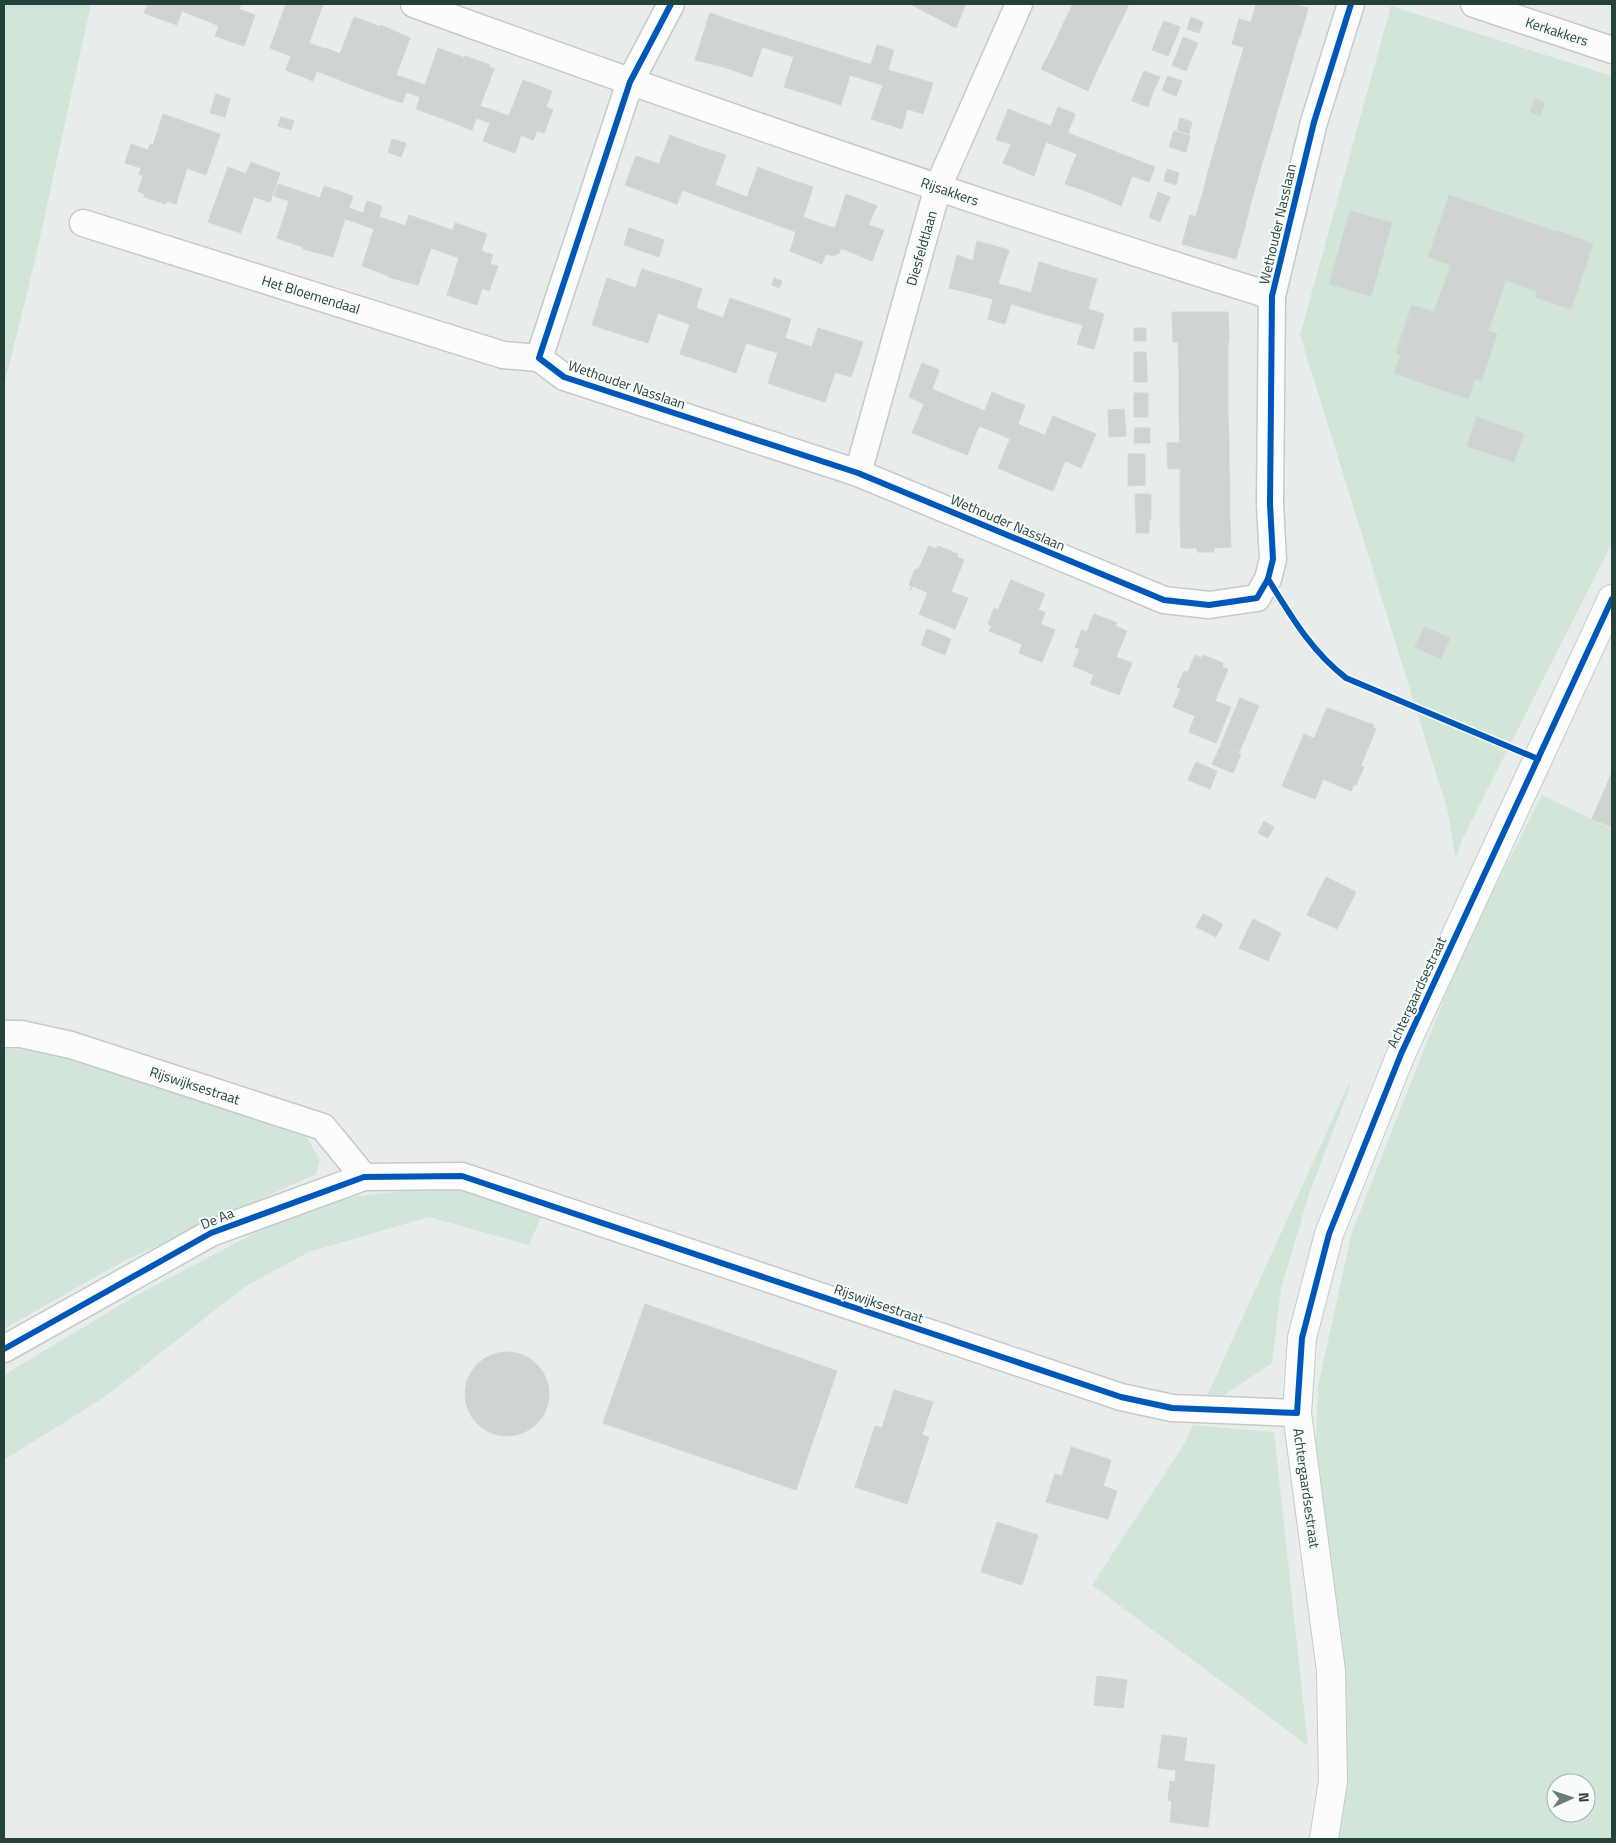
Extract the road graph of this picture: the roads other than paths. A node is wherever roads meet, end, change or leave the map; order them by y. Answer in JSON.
{"nodes":[{"id":1,"x":414,"y":4,"type":"edge"},
{"id":2,"x":671,"y":4,"type":"edge"},
{"id":3,"x":1019,"y":4,"type":"edge"},
{"id":4,"x":1351,"y":4,"type":"edge"},
{"id":5,"x":1474,"y":4,"type":"edge"},
{"id":6,"x":1611,"y":43,"type":"edge"},
{"id":7,"x":630,"y":82,"type":"junction"},
{"id":8,"x":938,"y":187,"type":"junction"},
{"id":9,"x":84,"y":223,"type":"dead end"},
{"id":10,"x":1272,"y":296,"type":"junction"},
{"id":11,"x":539,"y":358,"type":"junction"},
{"id":12,"x":858,"y":473,"type":"junction"},
{"id":13,"x":1612,"y":599,"type":"edge"},
{"id":14,"x":4,"y":1034,"type":"edge"},
{"id":15,"x":462,"y":1176,"type":"joint"},
{"id":16,"x":364,"y":1177,"type":"junction"},
{"id":17,"x":4,"y":1349,"type":"edge"},
{"id":18,"x":1297,"y":1413,"type":"junction"},
{"id":19,"x":1324,"y":1839,"type":"edge"}],
"edges":[{"from":1,"to":7,"type":"street"},
{"from":2,"to":7,"type":"street"},
{"from":3,"to":8,"type":"street","name":"Diesfeldtlaan"},
{"from":4,"to":10,"type":"street","name":"Wethouder Nasslaan"},
{"from":5,"to":6,"type":"street","name":"Kerkakkers"},
{"from":7,"to":8,"type":"street","name":"Rijsakkers"},
{"from":7,"to":11,"type":"street"},
{"from":8,"to":10,"type":"street","name":"Rijsakkers"},
{"from":8,"to":12,"type":"street","name":"Diesfeldtlaan"},
{"from":9,"to":11,"type":"street","name":"Het Bloemendaal"},
{"from":10,"to":12,"type":"street","name":"Wethouder Nasslaan"},
{"from":11,"to":12,"type":"street","name":"Wethouder Nasslaan"},
{"from":13,"to":18,"type":"street","name":"Achtergaardsestraat"},
{"from":14,"to":16,"type":"street","name":"Rijswijksestraat"},
{"from":15,"to":16,"type":"street","name":"De Aa"},
{"from":15,"to":18,"type":"street","name":"Rijswijksestraat"},
{"from":16,"to":17,"type":"street","name":"De Aa"},
{"from":18,"to":19,"type":"street","name":"Achtergaardsestraat"}]}
